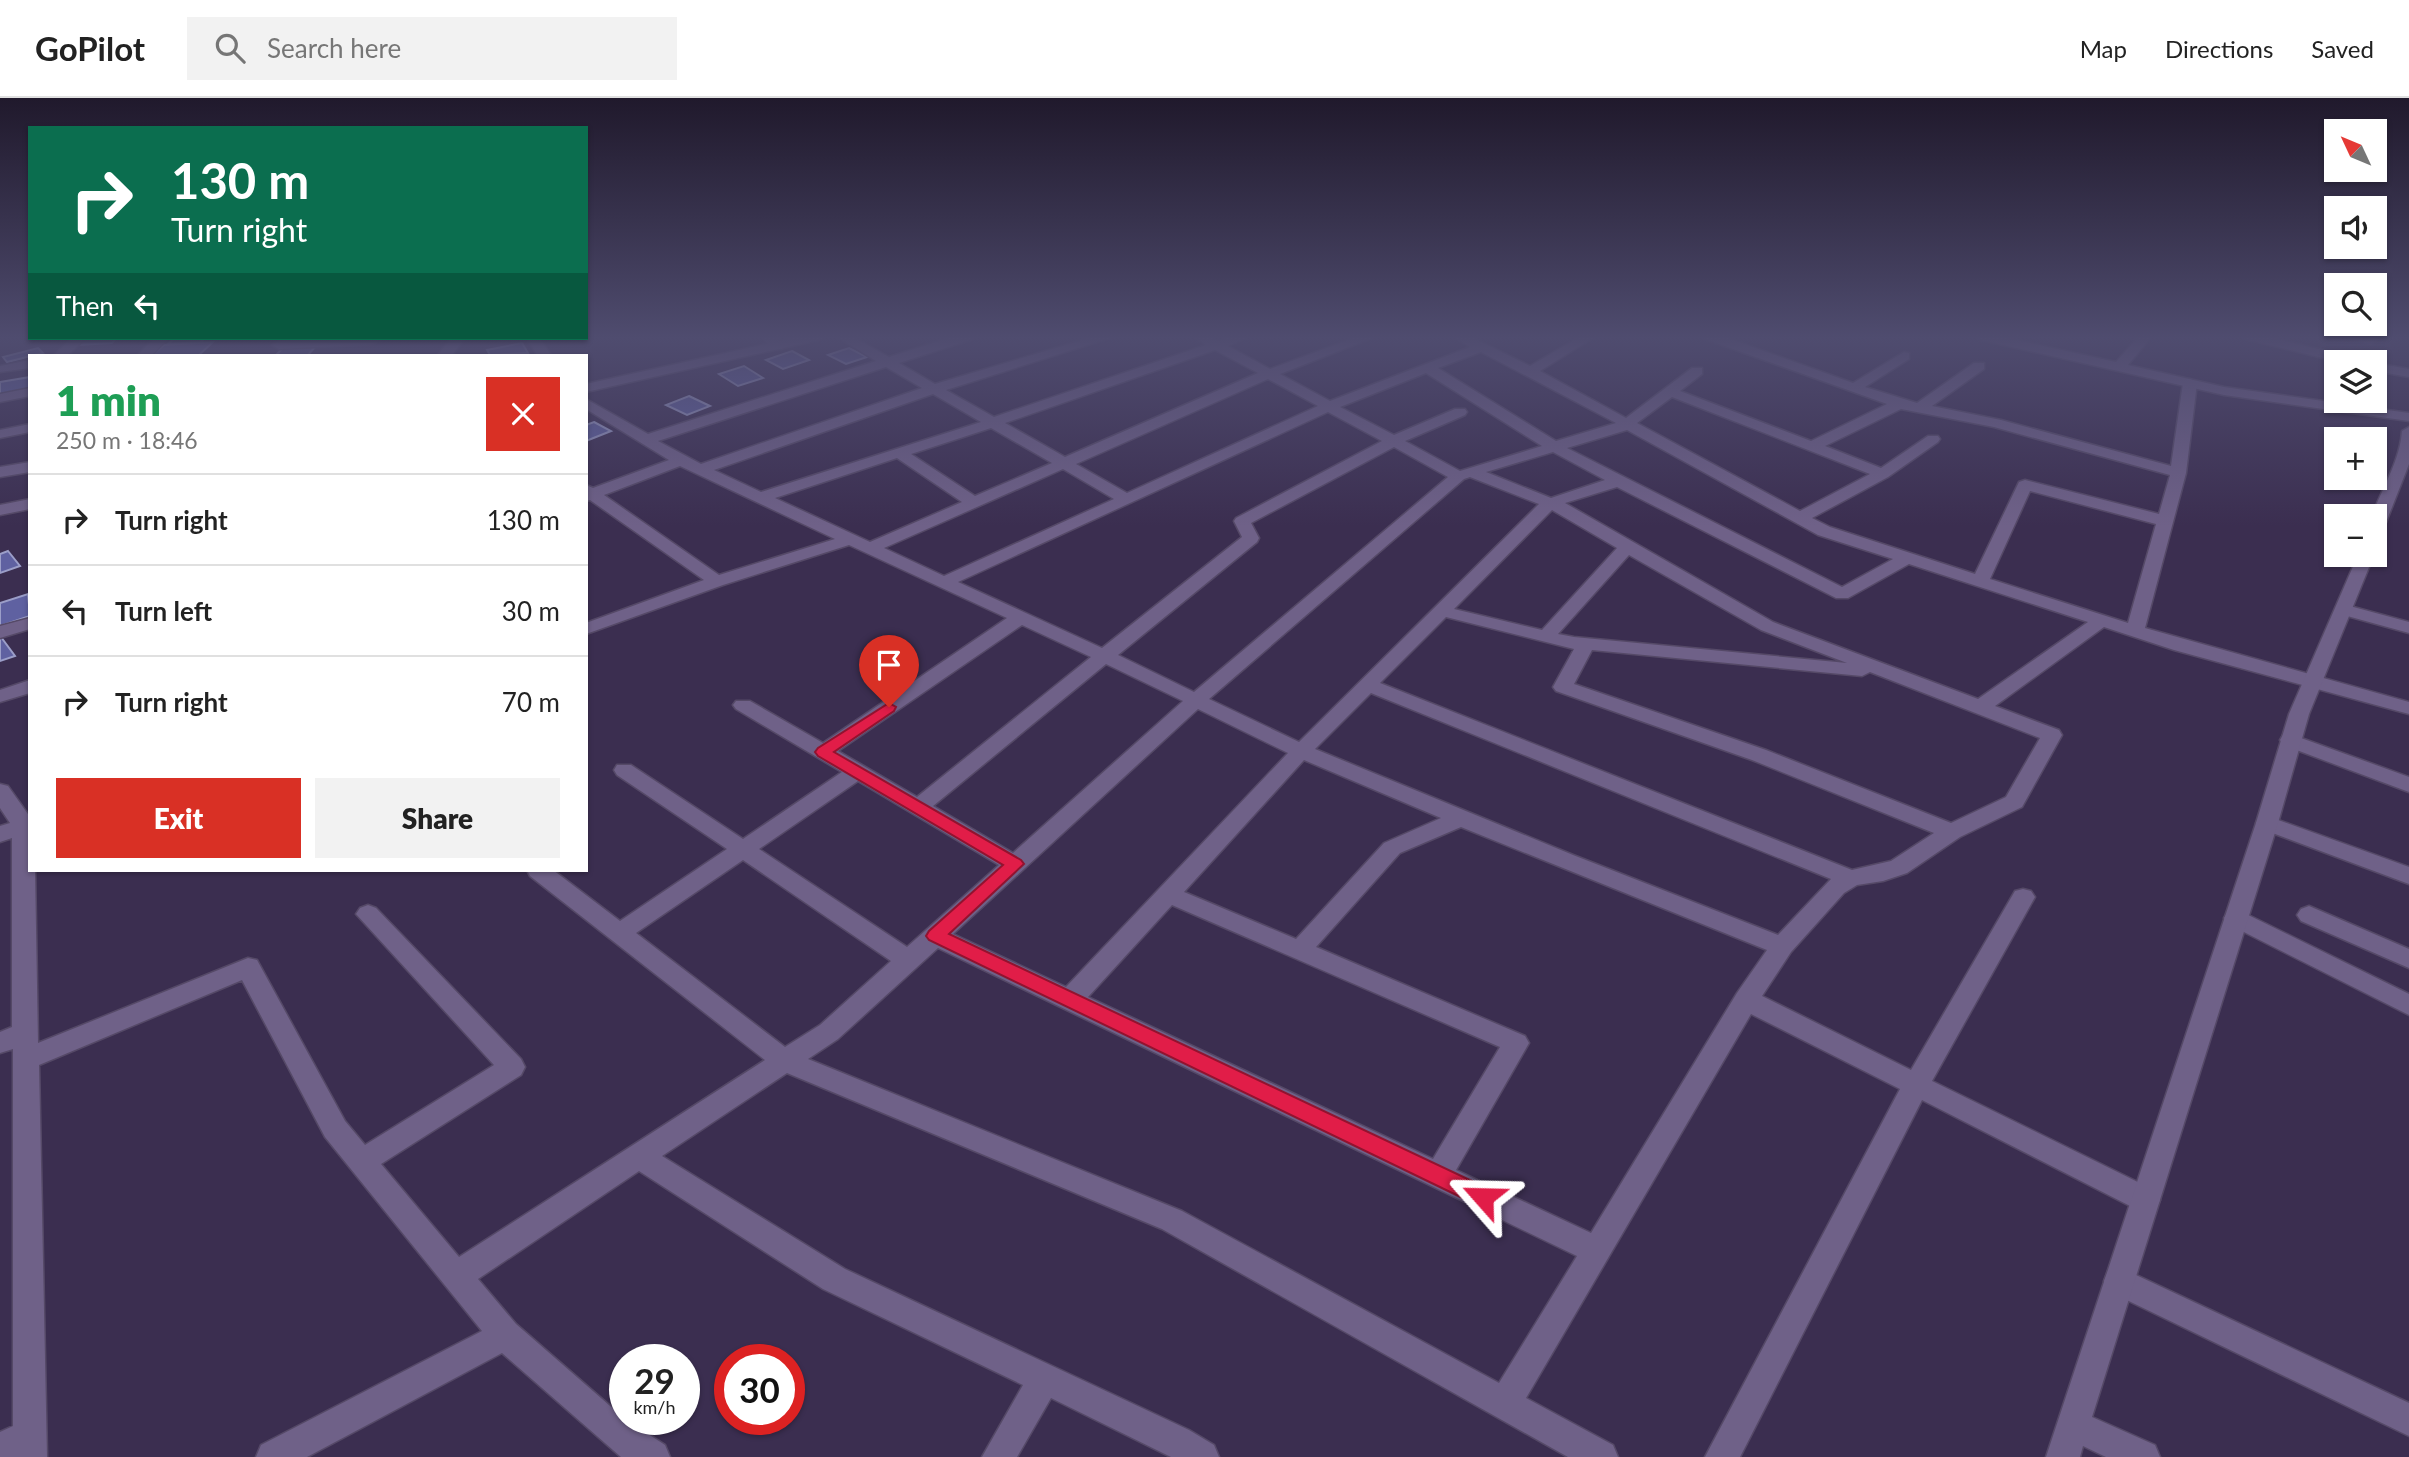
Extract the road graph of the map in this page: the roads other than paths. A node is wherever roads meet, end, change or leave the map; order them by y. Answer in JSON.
{"nodes":[{"id":1,"x":769,"y":399,"type":"edge"},
{"id":2,"x":903,"y":399,"type":"edge"},
{"id":3,"x":951,"y":399,"type":"edge"},
{"id":4,"x":1059,"y":399,"type":"edge"},
{"id":5,"x":1210,"y":399,"type":"edge"},
{"id":6,"x":1316,"y":399,"type":"edge"},
{"id":7,"x":1346,"y":399,"type":"edge"},
{"id":8,"x":1479,"y":399,"type":"edge"},
{"id":9,"x":1581,"y":399,"type":"edge"},
{"id":10,"x":1661,"y":399,"type":"edge"},
{"id":11,"x":1691,"y":399,"type":"edge"},
{"id":12,"x":1886,"y":399,"type":"edge"},
{"id":13,"x":1932,"y":399,"type":"edge"},
{"id":14,"x":2188,"y":399,"type":"edge"},
{"id":15,"x":2286,"y":399,"type":"edge"},
{"id":16,"x":588,"y":404,"type":"edge"},
{"id":17,"x":1899,"y":404,"type":"junction"},
{"id":18,"x":1329,"y":406,"type":"junction"},
{"id":19,"x":1920,"y":408,"type":"junction"},
{"id":20,"x":1460,"y":412,"type":"dead end"},
{"id":21,"x":2409,"y":416,"type":"edge"},
{"id":22,"x":991,"y":423,"type":"junction"},
{"id":23,"x":1626,"y":425,"type":"junction"},
{"id":24,"x":28,"y":428,"type":"edge"},
{"id":25,"x":2409,"y":431,"type":"edge"},
{"id":26,"x":0,"y":434,"type":"edge"},
{"id":27,"x":1933,"y":439,"type":"dead end"},
{"id":28,"x":646,"y":440,"type":"junction"},
{"id":29,"x":1394,"y":441,"type":"junction"},
{"id":30,"x":1813,"y":446,"type":"junction"},
{"id":31,"x":1555,"y":447,"type":"junction"},
{"id":32,"x":2409,"y":451,"type":"edge"},
{"id":33,"x":899,"y":453,"type":"junction"},
{"id":34,"x":681,"y":461,"type":"junction"},
{"id":35,"x":1062,"y":464,"type":"junction"},
{"id":36,"x":28,"y":467,"type":"edge"},
{"id":37,"x":700,"y":470,"type":"junction"},
{"id":38,"x":0,"y":472,"type":"edge"},
{"id":39,"x":2178,"y":473,"type":"junction"},
{"id":40,"x":1464,"y":474,"type":"junction"},
{"id":41,"x":1883,"y":474,"type":"junction"},
{"id":42,"x":1618,"y":481,"type":"junction"},
{"id":43,"x":588,"y":493,"type":"edge"},
{"id":44,"x":759,"y":498,"type":"junction"},
{"id":45,"x":1126,"y":499,"type":"junction"},
{"id":46,"x":975,"y":503,"type":"junction"},
{"id":47,"x":1550,"y":503,"type":"junction"},
{"id":48,"x":28,"y":504,"type":"edge"},
{"id":49,"x":2384,"y":504,"type":"edge"},
{"id":50,"x":0,"y":510,"type":"edge"},
{"id":51,"x":1800,"y":518,"type":"junction"},
{"id":52,"x":2165,"y":521,"type":"junction"},
{"id":53,"x":848,"y":540,"type":"junction"},
{"id":54,"x":1627,"y":547,"type":"junction"},
{"id":55,"x":868,"y":549,"type":"junction"},
{"id":56,"x":1906,"y":558,"type":"junction"},
{"id":57,"x":2362,"y":567,"type":"edge"},
{"id":58,"x":718,"y":580,"type":"junction"},
{"id":59,"x":1980,"y":581,"type":"junction"},
{"id":60,"x":943,"y":583,"type":"junction"},
{"id":61,"x":588,"y":609,"type":"edge"},
{"id":62,"x":2346,"y":610,"type":"junction"},
{"id":63,"x":1442,"y":611,"type":"junction"},
{"id":64,"x":1020,"y":618,"type":"junction"},
{"id":65,"x":2102,"y":620,"type":"junction"},
{"id":66,"x":605,"y":622,"type":"junction"},
{"id":67,"x":28,"y":624,"type":"edge"},
{"id":68,"x":588,"y":628,"type":"edge"},
{"id":69,"x":2409,"y":628,"type":"edge"},
{"id":70,"x":2135,"y":631,"type":"junction"},
{"id":71,"x":0,"y":632,"type":"edge"},
{"id":72,"x":1546,"y":636,"type":"junction"},
{"id":73,"x":1586,"y":644,"type":"junction"},
{"id":74,"x":1105,"y":656,"type":"junction"},
{"id":75,"x":1887,"y":672,"type":"junction"},
{"id":76,"x":2313,"y":679,"type":"junction"},
{"id":77,"x":1368,"y":685,"type":"junction"},
{"id":78,"x":28,"y":687,"type":"edge"},
{"id":79,"x":0,"y":695,"type":"edge"},
{"id":80,"x":1196,"y":700,"type":"junction"},
{"id":81,"x":743,"y":705,"type":"dead end"},
{"id":82,"x":1980,"y":707,"type":"junction"},
{"id":83,"x":2409,"y":708,"type":"edge"},
{"id":84,"x":2290,"y":740,"type":"junction"},
{"id":85,"x":1302,"y":750,"type":"junction"},
{"id":86,"x":823,"y":752,"type":"junction"},
{"id":87,"x":624,"y":770,"type":"dead end"},
{"id":88,"x":857,"y":772,"type":"junction"},
{"id":89,"x":2409,"y":785,"type":"edge"},
{"id":90,"x":0,"y":791,"type":"edge"},
{"id":91,"x":918,"y":807,"type":"junction"},
{"id":92,"x":1461,"y":818,"type":"junction"},
{"id":93,"x":2267,"y":822,"type":"junction"},
{"id":94,"x":18,"y":828,"type":"edge"},
{"id":95,"x":1952,"y":832,"type":"junction"},
{"id":96,"x":743,"y":850,"type":"junction"},
{"id":97,"x":1015,"y":864,"type":"junction"},
{"id":98,"x":541,"y":872,"type":"edge"},
{"id":99,"x":2409,"y":876,"type":"edge"},
{"id":100,"x":1851,"y":878,"type":"junction"},
{"id":101,"x":1168,"y":894,"type":"junction"},
{"id":102,"x":2023,"y":897,"type":"dead end"},
{"id":103,"x":368,"y":914,"type":"dead end"},
{"id":104,"x":2309,"y":915,"type":"dead end"},
{"id":105,"x":2235,"y":918,"type":"junction"},
{"id":106,"x":619,"y":933,"type":"junction"},
{"id":107,"x":935,"y":936,"type":"junction"},
{"id":108,"x":1782,"y":946,"type":"junction"},
{"id":109,"x":1300,"y":950,"type":"junction"},
{"id":110,"x":2409,"y":959,"type":"edge"},
{"id":111,"x":908,"y":960,"type":"junction"},
{"id":112,"x":1070,"y":1000,"type":"junction"},
{"id":113,"x":1746,"y":1000,"type":"junction"},
{"id":114,"x":2409,"y":1005,"type":"edge"},
{"id":115,"x":17,"y":1045,"type":"edge"},
{"id":116,"x":784,"y":1061,"type":"junction"},
{"id":117,"x":1916,"y":1086,"type":"junction"},
{"id":118,"x":639,"y":1156,"type":"junction"},
{"id":119,"x":362,"y":1162,"type":"junction"},
{"id":120,"x":1438,"y":1176,"type":"junction"},
{"id":121,"x":2146,"y":1200,"type":"junction"},
{"id":122,"x":1597,"y":1251,"type":"junction"},
{"id":123,"x":456,"y":1276,"type":"junction"},
{"id":124,"x":2119,"y":1282,"type":"junction"},
{"id":125,"x":505,"y":1335,"type":"junction"},
{"id":126,"x":1044,"y":1379,"type":"junction"},
{"id":127,"x":1505,"y":1404,"type":"junction"},
{"id":128,"x":2409,"y":1420,"type":"edge"},
{"id":129,"x":2073,"y":1426,"type":"junction"},
{"id":130,"x":30,"y":1446,"type":"edge"},
{"id":131,"x":0,"y":1449,"type":"edge"},
{"id":132,"x":637,"y":1454,"type":"edge"},
{"id":133,"x":273,"y":1457,"type":"edge"},
{"id":134,"x":999,"y":1457,"type":"edge"},
{"id":135,"x":1202,"y":1457,"type":"edge"},
{"id":136,"x":1601,"y":1457,"type":"edge"},
{"id":137,"x":1722,"y":1457,"type":"edge"},
{"id":138,"x":2063,"y":1457,"type":"edge"},
{"id":139,"x":2143,"y":1457,"type":"edge"}],
"edges":[{"from":1,"to":28,"type":"street"},
{"from":2,"to":37,"type":"street"},
{"from":3,"to":22,"type":"street"},
{"from":4,"to":22,"type":"street"},
{"from":5,"to":35,"type":"street"},
{"from":6,"to":18,"type":"street"},
{"from":7,"to":18,"type":"street"},
{"from":8,"to":31,"type":"street"},
{"from":9,"to":23,"type":"street"},
{"from":10,"to":23,"type":"street"},
{"from":11,"to":30,"type":"street"},
{"from":12,"to":17,"type":"street"},
{"from":13,"to":19,"type":"street"},
{"from":14,"to":39,"type":"street"},
{"from":15,"to":21,"type":"street"},
{"from":16,"to":28,"type":"street"},
{"from":17,"to":19,"type":"street"},
{"from":17,"to":30,"type":"street"},
{"from":18,"to":29,"type":"street"},
{"from":18,"to":45,"type":"street"},
{"from":19,"to":39,"type":"street"},
{"from":20,"to":29,"type":"street"},
{"from":22,"to":33,"type":"street"},
{"from":22,"to":35,"type":"street"},
{"from":23,"to":31,"type":"street"},
{"from":23,"to":51,"type":"street"},
{"from":24,"to":26,"type":"street"},
{"from":25,"to":32,"type":"street"},
{"from":27,"to":41,"type":"street"},
{"from":28,"to":34,"type":"street"},
{"from":29,"to":40,"type":"street"},
{"from":29,"to":74,"type":"street"},
{"from":30,"to":41,"type":"street"},
{"from":31,"to":40,"type":"street"},
{"from":31,"to":42,"type":"street"},
{"from":32,"to":49,"type":"street"},
{"from":33,"to":44,"type":"street"},
{"from":33,"to":46,"type":"street"},
{"from":34,"to":37,"type":"street"},
{"from":34,"to":43,"type":"street"},
{"from":35,"to":45,"type":"street"},
{"from":35,"to":46,"type":"street"},
{"from":36,"to":38,"type":"street"},
{"from":37,"to":44,"type":"street"},
{"from":39,"to":52,"type":"street"},
{"from":40,"to":47,"type":"street"},
{"from":40,"to":80,"type":"street"},
{"from":41,"to":51,"type":"street"},
{"from":42,"to":47,"type":"street"},
{"from":42,"to":56,"type":"street"},
{"from":43,"to":58,"type":"street"},
{"from":44,"to":53,"type":"street"},
{"from":45,"to":60,"type":"street"},
{"from":46,"to":55,"type":"street"},
{"from":47,"to":54,"type":"street"},
{"from":47,"to":63,"type":"street"},
{"from":48,"to":50,"type":"street"},
{"from":51,"to":56,"type":"street"},
{"from":52,"to":59,"type":"street"},
{"from":52,"to":70,"type":"street"},
{"from":53,"to":55,"type":"street"},
{"from":53,"to":58,"type":"street"},
{"from":54,"to":72,"type":"street"},
{"from":54,"to":75,"type":"street"},
{"from":55,"to":60,"type":"street"},
{"from":56,"to":59,"type":"street"},
{"from":57,"to":62,"type":"street"},
{"from":58,"to":66,"type":"street"},
{"from":59,"to":65,"type":"street"},
{"from":60,"to":64,"type":"street"},
{"from":61,"to":66,"type":"street"},
{"from":62,"to":69,"type":"street"},
{"from":62,"to":76,"type":"street"},
{"from":63,"to":72,"type":"street"},
{"from":63,"to":77,"type":"street"},
{"from":64,"to":74,"type":"street"},
{"from":64,"to":86,"type":"street"},
{"from":65,"to":70,"type":"street"},
{"from":65,"to":82,"type":"street"},
{"from":66,"to":68,"type":"street"},
{"from":67,"to":71,"type":"street"},
{"from":70,"to":76,"type":"street"},
{"from":72,"to":73,"type":"street"},
{"from":73,"to":75,"type":"street"},
{"from":73,"to":95,"type":"street"},
{"from":74,"to":80,"type":"street"},
{"from":74,"to":91,"type":"street"},
{"from":75,"to":82,"type":"street"},
{"from":76,"to":83,"type":"street"},
{"from":76,"to":84,"type":"street"},
{"from":77,"to":85,"type":"street"},
{"from":77,"to":100,"type":"street"},
{"from":78,"to":79,"type":"street"},
{"from":80,"to":85,"type":"street"},
{"from":80,"to":97,"type":"street"},
{"from":81,"to":86,"type":"street"},
{"from":82,"to":95,"type":"street"},
{"from":84,"to":89,"type":"street"},
{"from":84,"to":93,"type":"street"},
{"from":85,"to":92,"type":"street"},
{"from":85,"to":101,"type":"street"},
{"from":86,"to":88,"type":"street"},
{"from":87,"to":96,"type":"street"},
{"from":88,"to":91,"type":"street"},
{"from":88,"to":96,"type":"street"},
{"from":90,"to":94,"type":"street"},
{"from":91,"to":97,"type":"street"},
{"from":92,"to":108,"type":"street"},
{"from":92,"to":109,"type":"street"},
{"from":93,"to":99,"type":"street"},
{"from":93,"to":105,"type":"street"},
{"from":94,"to":115,"type":"street"},
{"from":95,"to":100,"type":"street"},
{"from":96,"to":106,"type":"street"},
{"from":96,"to":111,"type":"street"},
{"from":97,"to":107,"type":"street"},
{"from":98,"to":106,"type":"street"},
{"from":100,"to":108,"type":"street"},
{"from":101,"to":109,"type":"street"},
{"from":101,"to":112,"type":"street"},
{"from":102,"to":117,"type":"street"},
{"from":103,"to":119,"type":"street"},
{"from":104,"to":110,"type":"street"},
{"from":105,"to":114,"type":"street"},
{"from":105,"to":121,"type":"street"},
{"from":106,"to":116,"type":"street"},
{"from":107,"to":111,"type":"street"},
{"from":107,"to":112,"type":"street"},
{"from":108,"to":113,"type":"street"},
{"from":109,"to":120,"type":"street"},
{"from":111,"to":116,"type":"street"},
{"from":112,"to":120,"type":"street"},
{"from":113,"to":117,"type":"street"},
{"from":113,"to":122,"type":"street"},
{"from":115,"to":119,"type":"street"},
{"from":115,"to":130,"type":"street"},
{"from":116,"to":118,"type":"street"},
{"from":116,"to":127,"type":"street"},
{"from":117,"to":121,"type":"street"},
{"from":117,"to":137,"type":"street"},
{"from":118,"to":123,"type":"street"},
{"from":118,"to":126,"type":"street"},
{"from":119,"to":123,"type":"street"},
{"from":120,"to":122,"type":"street"},
{"from":121,"to":124,"type":"street"},
{"from":122,"to":127,"type":"street"},
{"from":123,"to":125,"type":"street"},
{"from":124,"to":128,"type":"street"},
{"from":124,"to":129,"type":"street"},
{"from":125,"to":132,"type":"street"},
{"from":125,"to":133,"type":"street"},
{"from":126,"to":134,"type":"street"},
{"from":126,"to":135,"type":"street"},
{"from":127,"to":136,"type":"street"},
{"from":129,"to":138,"type":"street"},
{"from":129,"to":139,"type":"street"},
{"from":130,"to":131,"type":"street"}]}
